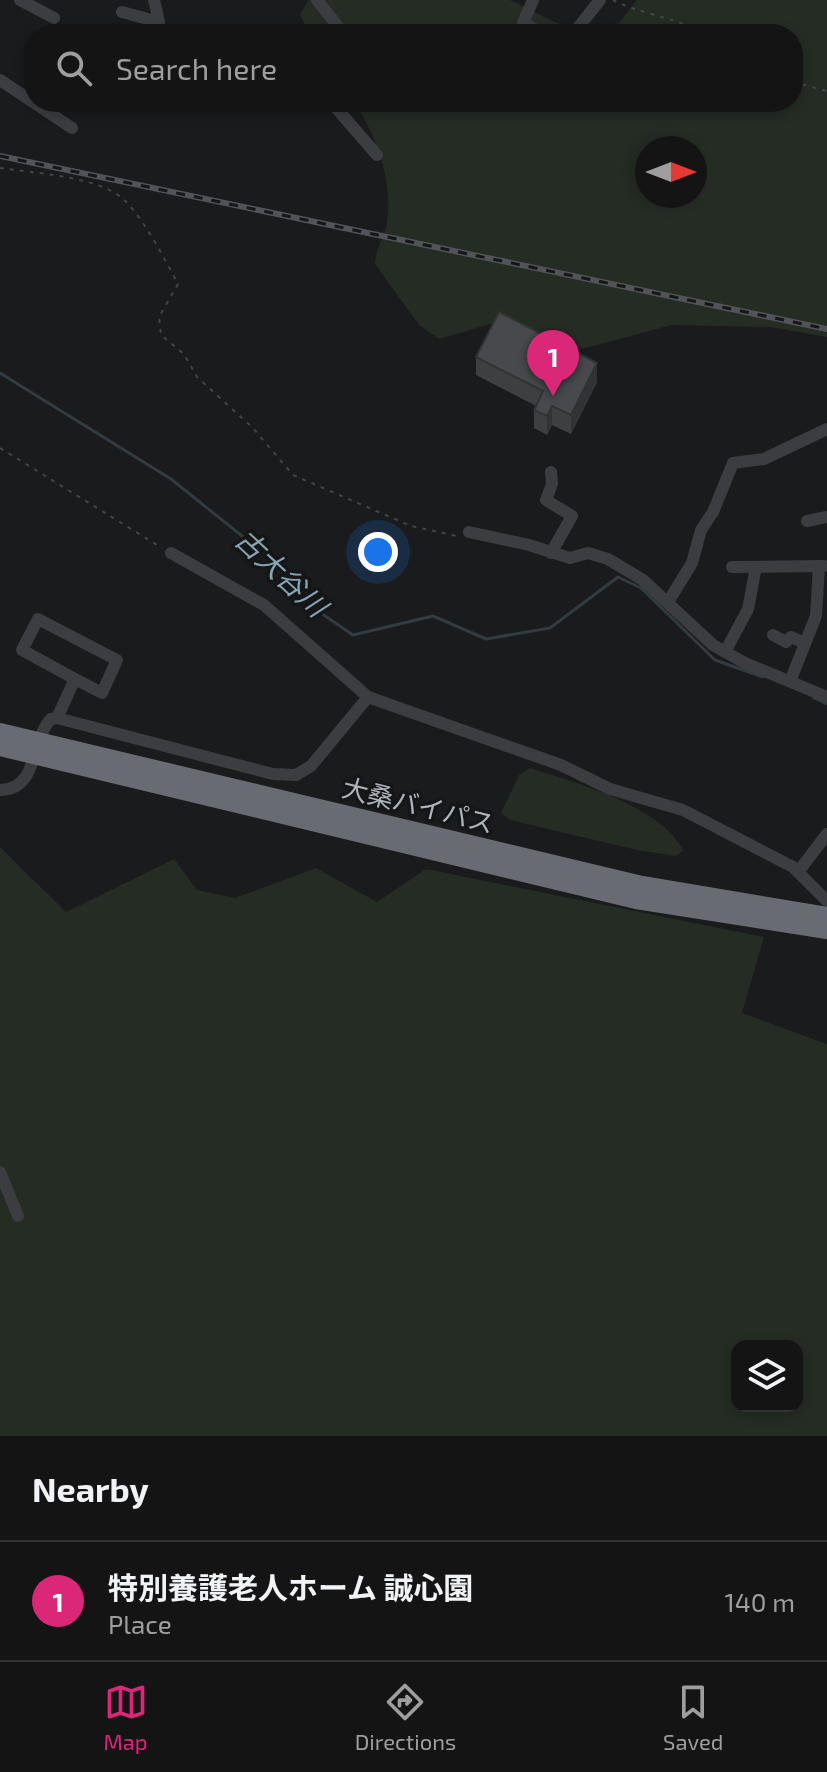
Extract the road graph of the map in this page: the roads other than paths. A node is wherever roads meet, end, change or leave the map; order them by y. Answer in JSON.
{"nodes":[{"id":1,"x":20,"y":0,"type":"edge"},
{"id":2,"x":154,"y":0,"type":"edge"},
{"id":3,"x":317,"y":0,"type":"edge"},
{"id":4,"x":533,"y":0,"type":"edge"},
{"id":5,"x":600,"y":0,"type":"edge"},
{"id":6,"x":122,"y":12,"type":"dead end"},
{"id":7,"x":54,"y":18,"type":"dead end"},
{"id":8,"x":336,"y":24,"type":"edge"},
{"id":9,"x":525,"y":24,"type":"edge"},
{"id":10,"x":581,"y":24,"type":"edge"},
{"id":11,"x":0,"y":80,"type":"edge"},
{"id":12,"x":24,"y":96,"type":"edge"},
{"id":13,"x":48,"y":112,"type":"edge"},
{"id":14,"x":340,"y":112,"type":"edge"},
{"id":15,"x":72,"y":128,"type":"dead end"},
{"id":16,"x":377,"y":155,"type":"dead end"},
{"id":17,"x":827,"y":429,"type":"edge"},
{"id":18,"x":551,"y":472,"type":"dead end"},
{"id":19,"x":827,"y":517,"type":"edge"},
{"id":20,"x":807,"y":521,"type":"dead end"},
{"id":21,"x":469,"y":532,"type":"road end"},
{"id":22,"x":171,"y":553,"type":"road end"},
{"id":23,"x":551,"y":553,"type":"junction"},
{"id":24,"x":823,"y":566,"type":"edge"},
{"id":25,"x":732,"y":567,"type":"dead end"},
{"id":26,"x":756,"y":567,"type":"junction"},
{"id":27,"x":668,"y":602,"type":"junction"},
{"id":28,"x":773,"y":635,"type":"dead end"},
{"id":29,"x":805,"y":643,"type":"junction"},
{"id":30,"x":725,"y":652,"type":"junction"},
{"id":31,"x":75,"y":679,"type":"junction"},
{"id":32,"x":791,"y":679,"type":"junction"},
{"id":33,"x":368,"y":697,"type":"junction"},
{"id":34,"x":827,"y":697,"type":"edge"},
{"id":35,"x":57,"y":718,"type":"junction"},
{"id":36,"x":0,"y":732,"type":"edge"},
{"id":37,"x":0,"y":747,"type":"edge"},
{"id":38,"x":38,"y":748,"type":"junction"},
{"id":39,"x":0,"y":790,"type":"edge"},
{"id":40,"x":827,"y":834,"type":"edge"},
{"id":41,"x":798,"y":872,"type":"junction"},
{"id":42,"x":556,"y":873,"type":"junction"},
{"id":43,"x":827,"y":901,"type":"edge"},
{"id":44,"x":827,"y":916,"type":"edge"},
{"id":45,"x":827,"y":930,"type":"edge"},
{"id":46,"x":0,"y":1172,"type":"edge"},
{"id":47,"x":18,"y":1216,"type":"dead end"}],
"edges":[{"from":1,"to":7,"type":"street"},
{"from":2,"to":6,"type":"street"},
{"from":3,"to":8,"type":"street"},
{"from":4,"to":9,"type":"street"},
{"from":5,"to":10,"type":"street"},
{"from":11,"to":12,"type":"street"},
{"from":13,"to":15,"type":"street"},
{"from":14,"to":16,"type":"street"},
{"from":17,"to":27,"type":"street"},
{"from":18,"to":23,"type":"street"},
{"from":19,"to":20,"type":"street"},
{"from":21,"to":23,"type":"street"},
{"from":22,"to":33,"type":"street"},
{"from":23,"to":27,"type":"street"},
{"from":24,"to":26,"type":"street"},
{"from":24,"to":29,"type":"street"},
{"from":25,"to":26,"type":"street"},
{"from":26,"to":30,"type":"street"},
{"from":27,"to":30,"type":"street"},
{"from":28,"to":29,"type":"street"},
{"from":29,"to":32,"type":"street"},
{"from":30,"to":32,"type":"street"},
{"from":31,"to":31,"type":"street"},
{"from":31,"to":35,"type":"street"},
{"from":32,"to":34,"type":"street"},
{"from":33,"to":35,"type":"street"},
{"from":33,"to":41,"type":"street"},
{"from":35,"to":38,"type":"street"},
{"from":36,"to":38,"type":"highway","name":"大桑バイパス"},
{"from":37,"to":38,"type":"highway","name":"大桑バイパス"},
{"from":38,"to":39,"type":"street"},
{"from":38,"to":42,"type":"highway","name":"大桑バイパス"},
{"from":40,"to":41,"type":"street"},
{"from":41,"to":43,"type":"street"},
{"from":42,"to":44,"type":"highway","name":"大桑バイパス"},
{"from":42,"to":45,"type":"highway","name":"大桑バイパス"},
{"from":46,"to":47,"type":"street"}]}
